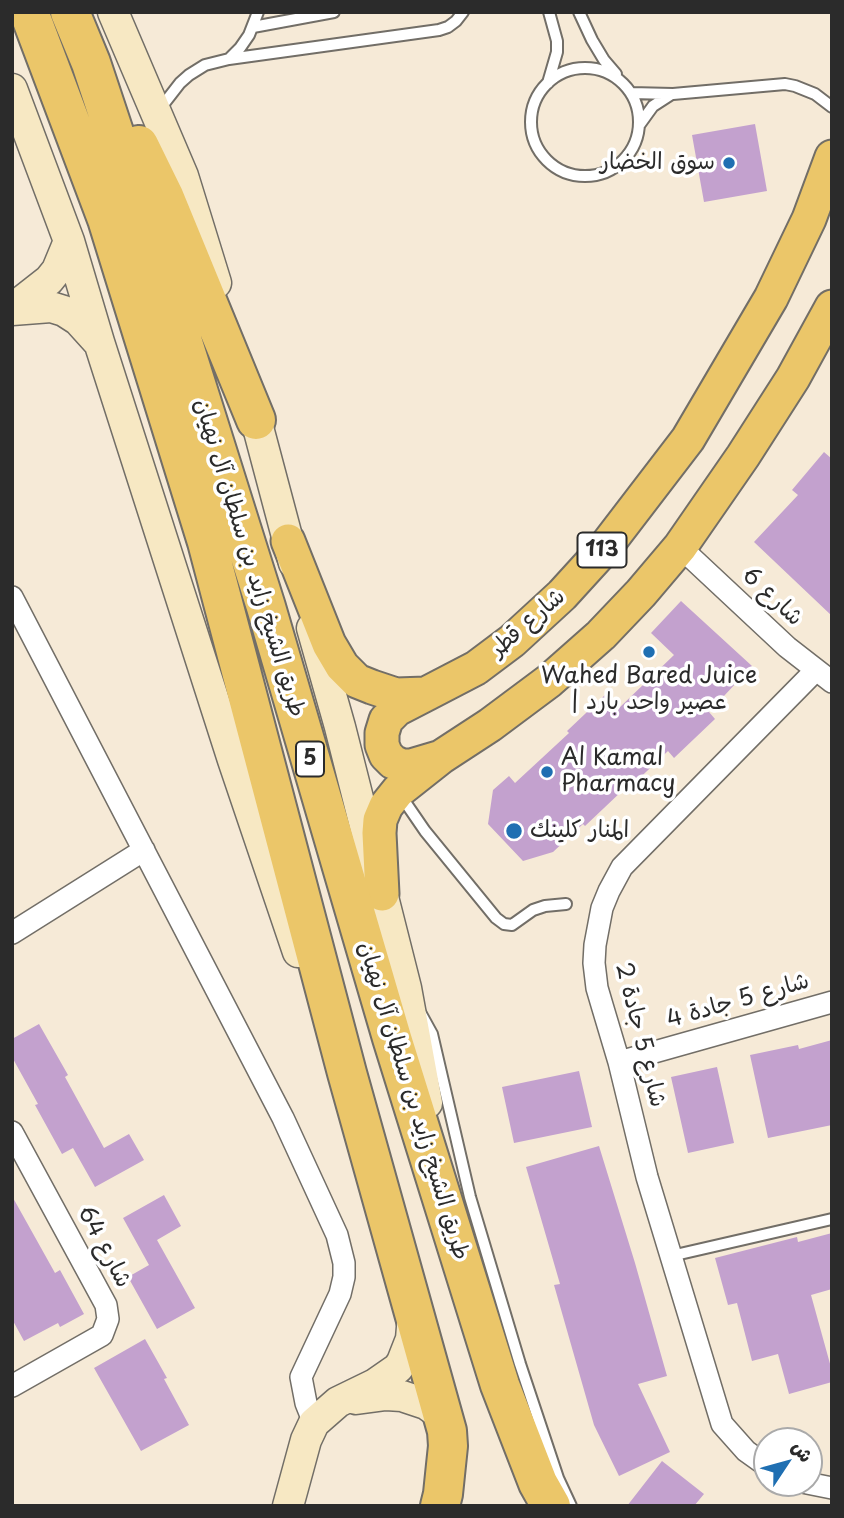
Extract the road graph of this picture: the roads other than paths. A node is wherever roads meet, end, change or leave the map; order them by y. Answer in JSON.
{"nodes":[{"id":1,"x":29,"y":12,"type":"edge"},
{"id":2,"x":70,"y":12,"type":"edge"},
{"id":3,"x":113,"y":12,"type":"edge"},
{"id":4,"x":258,"y":12,"type":"edge"},
{"id":5,"x":334,"y":12,"type":"edge"},
{"id":6,"x":463,"y":12,"type":"edge"},
{"id":7,"x":550,"y":12,"type":"edge"},
{"id":8,"x":579,"y":12,"type":"edge"},
{"id":9,"x":253,"y":27,"type":"junction"},
{"id":10,"x":229,"y":59,"type":"junction"},
{"id":11,"x":91,"y":63,"type":"junction"},
{"id":12,"x":622,"y":82,"type":"junction"},
{"id":13,"x":548,"y":83,"type":"junction"},
{"id":14,"x":12,"y":89,"type":"edge"},
{"id":15,"x":631,"y":93,"type":"junction"},
{"id":16,"x":673,"y":94,"type":"junction"},
{"id":17,"x":832,"y":107,"type":"edge"},
{"id":18,"x":157,"y":113,"type":"junction"},
{"id":19,"x":639,"y":125,"type":"junction"},
{"id":20,"x":832,"y":157,"type":"edge"},
{"id":21,"x":69,"y":242,"type":"junction"},
{"id":22,"x":832,"y":306,"type":"edge"},
{"id":23,"x":12,"y":310,"type":"edge"},
{"id":24,"x":99,"y":342,"type":"junction"},
{"id":25,"x":256,"y":420,"type":"junction"},
{"id":26,"x":288,"y":541,"type":"junction"},
{"id":27,"x":680,"y":547,"type":"junction"},
{"id":28,"x":12,"y":597,"type":"edge"},
{"id":29,"x":824,"y":676,"type":"edge"},
{"id":30,"x":426,"y":694,"type":"junction"},
{"id":31,"x":441,"y":757,"type":"junction"},
{"id":32,"x":398,"y":791,"type":"junction"},
{"id":33,"x":144,"y":850,"type":"junction"},
{"id":34,"x":382,"y":894,"type":"junction"},
{"id":35,"x":566,"y":904,"type":"dead end"},
{"id":36,"x":12,"y":933,"type":"edge"},
{"id":37,"x":407,"y":988,"type":"junction"},
{"id":38,"x":832,"y":1002,"type":"edge"},
{"id":39,"x":619,"y":1062,"type":"junction"},
{"id":40,"x":347,"y":1073,"type":"junction"},
{"id":41,"x":12,"y":1132,"type":"edge"},
{"id":42,"x":832,"y":1219,"type":"edge"},
{"id":43,"x":449,"y":1223,"type":"junction"},
{"id":44,"x":671,"y":1256,"type":"junction"},
{"id":45,"x":413,"y":1314,"type":"junction"},
{"id":46,"x":12,"y":1386,"type":"edge"},
{"id":47,"x":338,"y":1402,"type":"junction"},
{"id":48,"x":443,"y":1416,"type":"junction"},
{"id":49,"x":314,"y":1423,"type":"junction"},
{"id":50,"x":753,"y":1456,"type":"edge"},
{"id":51,"x":288,"y":1506,"type":"edge"},
{"id":52,"x":440,"y":1506,"type":"edge"},
{"id":53,"x":551,"y":1506,"type":"edge"},
{"id":54,"x":571,"y":1506,"type":"edge"}],
"edges":[{"from":1,"to":40,"type":"highway","name":"طريق الشيخ زايد بن سلطان آل نهيان","number":"5"},
{"from":2,"to":11,"type":"highway","name":"طريق الشيخ زايد بن سلطان آل نهيان","number":"5"},
{"from":3,"to":18,"type":"main road"},
{"from":4,"to":9,"type":"lane"},
{"from":5,"to":9,"type":"lane"},
{"from":6,"to":10,"type":"lane"},
{"from":7,"to":13,"type":"lane"},
{"from":8,"to":12,"type":"lane"},
{"from":9,"to":10,"type":"lane"},
{"from":10,"to":18,"type":"lane"},
{"from":11,"to":25,"type":"highway"},
{"from":11,"to":43,"type":"highway","name":"طريق الشيخ زايد بن سلطان آل نهيان","number":"5"},
{"from":12,"to":13,"type":"lane"},
{"from":12,"to":15,"type":"lane"},
{"from":13,"to":19,"type":"lane"},
{"from":14,"to":21,"type":"main road"},
{"from":15,"to":16,"type":"lane"},
{"from":15,"to":19,"type":"lane"},
{"from":16,"to":17,"type":"lane"},
{"from":16,"to":19,"type":"lane"},
{"from":18,"to":25,"type":"main road"},
{"from":20,"to":30,"type":"main road","name":"شارع قطر","number":"113"},
{"from":21,"to":23,"type":"main road"},
{"from":21,"to":24,"type":"main road"},
{"from":22,"to":27,"type":"main road","number":"113"},
{"from":23,"to":24,"type":"main road"},
{"from":24,"to":40,"type":"main road"},
{"from":25,"to":26,"type":"main road"},
{"from":26,"to":30,"type":"main road","name":"شارع قطر","number":"113"},
{"from":26,"to":34,"type":"main road"},
{"from":27,"to":29,"type":"street","name":"شارع 6"},
{"from":27,"to":31,"type":"main road","number":"113"},
{"from":28,"to":33,"type":"street"},
{"from":29,"to":39,"type":"street","name":"شارع 5 جادة 2"},
{"from":30,"to":31,"type":"main road"},
{"from":31,"to":32,"type":"main road","number":"113"},
{"from":32,"to":34,"type":"main road","number":"113"},
{"from":32,"to":35,"type":"lane"},
{"from":33,"to":36,"type":"street"},
{"from":33,"to":49,"type":"street"},
{"from":34,"to":37,"type":"main road"},
{"from":37,"to":43,"type":"main road"},
{"from":37,"to":54,"type":"lane"},
{"from":38,"to":39,"type":"street","name":"شارع 5 جادة 4"},
{"from":39,"to":44,"type":"street","name":"شارع 5 جادة 2"},
{"from":40,"to":45,"type":"highway","name":"طريق الشيخ زايد بن سلطان آل نهيان","number":"5"},
{"from":41,"to":46,"type":"street","name":"شارع 64"},
{"from":42,"to":44,"type":"lane"},
{"from":43,"to":53,"type":"highway","name":"طريق الشيخ زايد بن سلطان آل نهيان","number":"5"},
{"from":44,"to":50,"type":"street","name":"شارع 5 جادة 2"},
{"from":45,"to":47,"type":"main road"},
{"from":45,"to":48,"type":"highway","name":"طريق الشيخ زايد بن سلطان آل نهيان","number":"5"},
{"from":47,"to":48,"type":"main road"},
{"from":47,"to":49,"type":"main road"},
{"from":48,"to":52,"type":"highway","name":"طريق الشيخ زايد بن سلطان آل نهيان","number":"5"},
{"from":49,"to":51,"type":"main road"}]}
